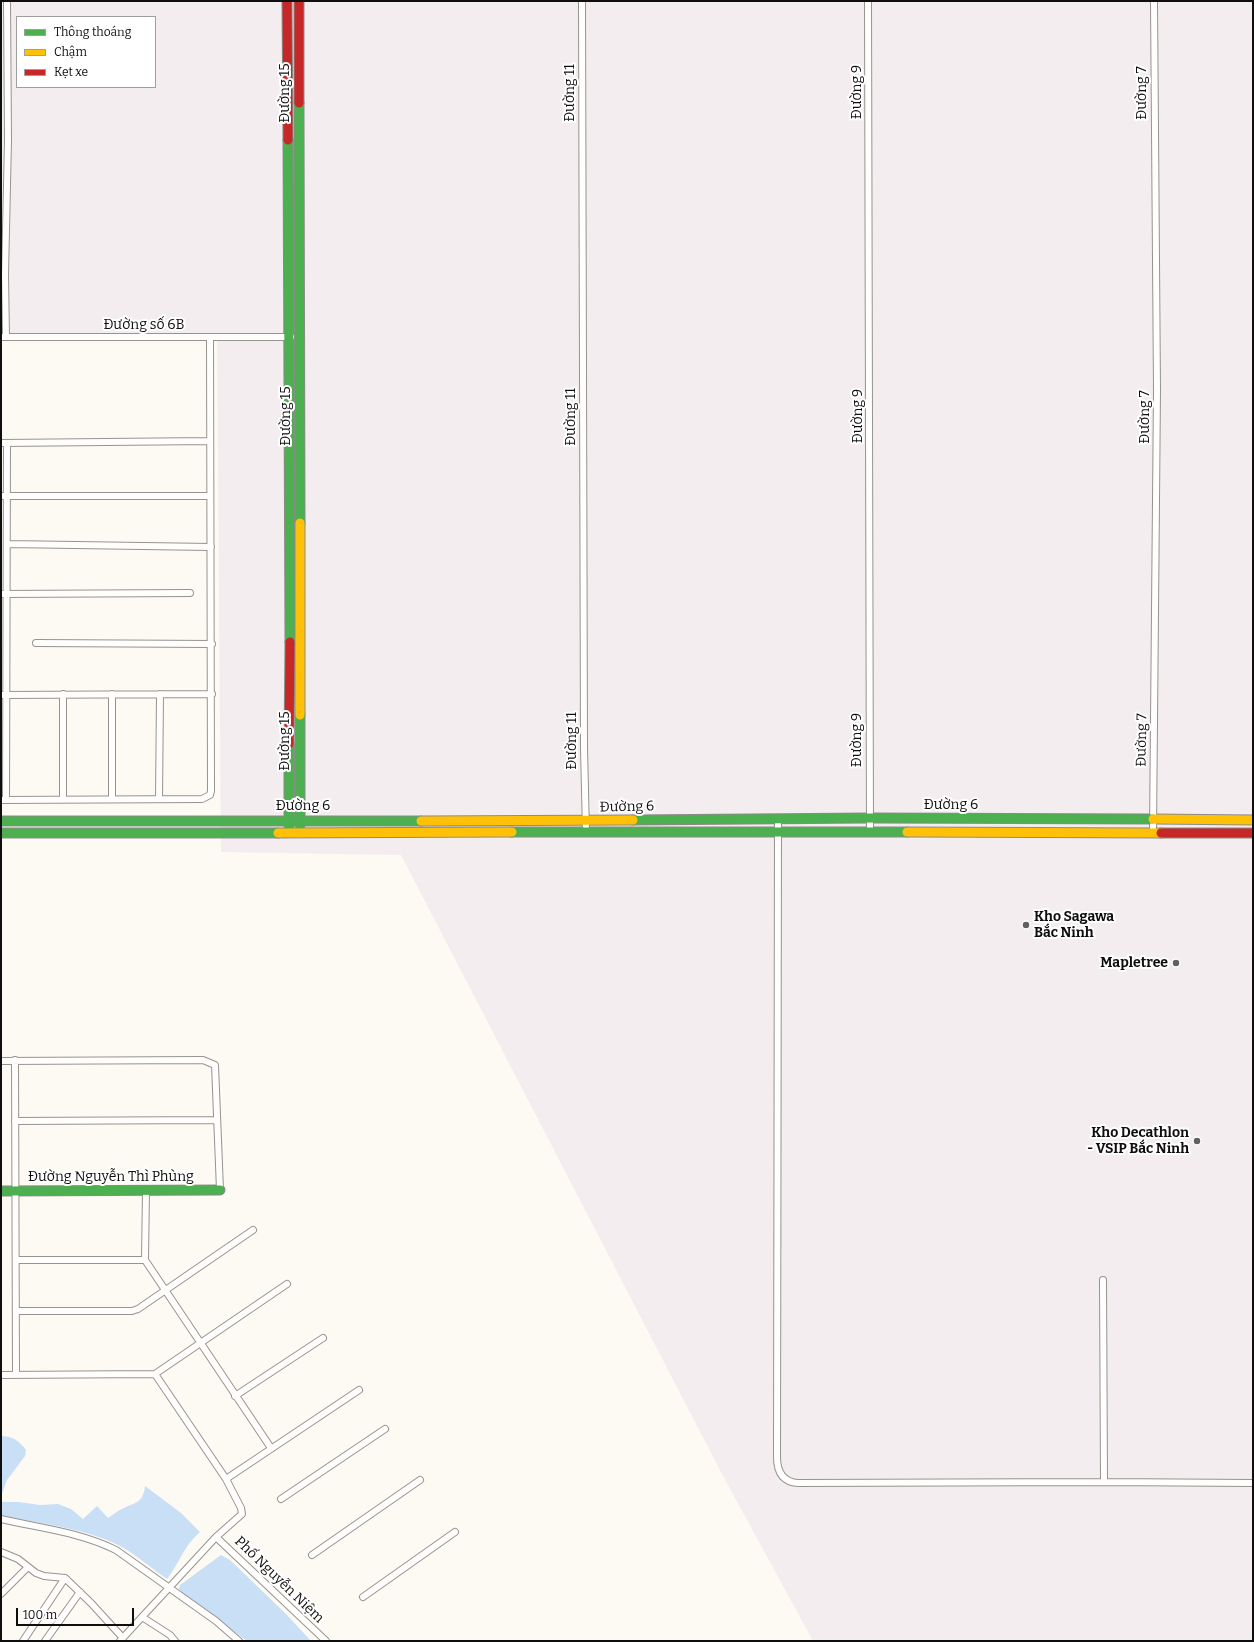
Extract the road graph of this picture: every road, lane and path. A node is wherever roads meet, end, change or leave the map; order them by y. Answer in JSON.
{"nodes":[{"id":1,"x":7,"y":1,"type":"edge"},
{"id":2,"x":287,"y":1,"type":"edge"},
{"id":3,"x":299,"y":1,"type":"edge"},
{"id":4,"x":582,"y":1,"type":"edge"},
{"id":5,"x":868,"y":1,"type":"edge"},
{"id":6,"x":1154,"y":1,"type":"edge"},
{"id":7,"x":3,"y":337,"type":"edge"},
{"id":8,"x":210,"y":337,"type":"junction"},
{"id":9,"x":288,"y":337,"type":"junction"},
{"id":10,"x":300,"y":337,"type":"junction"},
{"id":11,"x":210,"y":441,"type":"junction"},
{"id":12,"x":4,"y":443,"type":"edge"},
{"id":13,"x":4,"y":496,"type":"edge"},
{"id":14,"x":210,"y":496,"type":"junction"},
{"id":15,"x":7,"y":544,"type":"junction"},
{"id":16,"x":211,"y":547,"type":"junction"},
{"id":17,"x":190,"y":593,"type":"dead end"},
{"id":18,"x":4,"y":594,"type":"edge"},
{"id":19,"x":36,"y":643,"type":"dead end"},
{"id":20,"x":212,"y":644,"type":"junction"},
{"id":21,"x":294,"y":657,"type":"junction"},
{"id":22,"x":63,"y":694,"type":"junction"},
{"id":23,"x":112,"y":694,"type":"junction"},
{"id":24,"x":160,"y":694,"type":"junction"},
{"id":25,"x":212,"y":694,"type":"junction"},
{"id":26,"x":4,"y":695,"type":"edge"},
{"id":27,"x":112,"y":798,"type":"junction"},
{"id":28,"x":63,"y":799,"type":"junction"},
{"id":29,"x":159,"y":799,"type":"junction"},
{"id":30,"x":4,"y":800,"type":"edge"},
{"id":31,"x":869,"y":818,"type":"junction"},
{"id":32,"x":778,"y":819,"type":"junction"},
{"id":33,"x":289,"y":820,"type":"junction"},
{"id":34,"x":300,"y":820,"type":"junction"},
{"id":35,"x":1153,"y":820,"type":"junction"},
{"id":36,"x":1253,"y":820,"type":"edge"},
{"id":37,"x":1,"y":821,"type":"edge"},
{"id":38,"x":586,"y":822,"type":"junction"},
{"id":39,"x":289,"y":832,"type":"junction"},
{"id":40,"x":300,"y":832,"type":"junction"},
{"id":41,"x":586,"y":832,"type":"junction"},
{"id":42,"x":778,"y":832,"type":"junction"},
{"id":43,"x":870,"y":832,"type":"junction"},
{"id":44,"x":1153,"y":832,"type":"junction"},
{"id":45,"x":1,"y":833,"type":"edge"},
{"id":46,"x":1253,"y":833,"type":"edge"},
{"id":47,"x":1,"y":1060,"type":"edge"},
{"id":48,"x":15,"y":1060,"type":"junction"},
{"id":49,"x":217,"y":1120,"type":"junction"},
{"id":50,"x":15,"y":1122,"type":"junction"},
{"id":51,"x":146,"y":1190,"type":"junction"},
{"id":52,"x":220,"y":1190,"type":"joint"},
{"id":53,"x":1,"y":1191,"type":"edge"},
{"id":54,"x":15,"y":1191,"type":"junction"},
{"id":55,"x":252,"y":1230,"type":"dead end"},
{"id":56,"x":16,"y":1260,"type":"junction"},
{"id":57,"x":145,"y":1260,"type":"junction"},
{"id":58,"x":1103,"y":1280,"type":"dead end"},
{"id":59,"x":287,"y":1284,"type":"dead end"},
{"id":60,"x":164,"y":1290,"type":"junction"},
{"id":61,"x":16,"y":1311,"type":"junction"},
{"id":62,"x":323,"y":1338,"type":"dead end"},
{"id":63,"x":200,"y":1343,"type":"junction"},
{"id":64,"x":155,"y":1374,"type":"junction"},
{"id":65,"x":1,"y":1375,"type":"edge"},
{"id":66,"x":16,"y":1375,"type":"junction"},
{"id":67,"x":359,"y":1390,"type":"dead end"},
{"id":68,"x":235,"y":1396,"type":"junction"},
{"id":69,"x":385,"y":1429,"type":"dead end"},
{"id":70,"x":271,"y":1448,"type":"junction"},
{"id":71,"x":226,"y":1479,"type":"junction"},
{"id":72,"x":420,"y":1480,"type":"dead end"},
{"id":73,"x":1104,"y":1482,"type":"junction"},
{"id":74,"x":1253,"y":1482,"type":"edge"},
{"id":75,"x":281,"y":1499,"type":"dead end"},
{"id":76,"x":1,"y":1519,"type":"edge"},
{"id":77,"x":455,"y":1532,"type":"dead end"},
{"id":78,"x":216,"y":1537,"type":"junction"},
{"id":79,"x":1,"y":1552,"type":"edge"},
{"id":80,"x":312,"y":1554,"type":"dead end"},
{"id":81,"x":28,"y":1567,"type":"junction"},
{"id":82,"x":65,"y":1578,"type":"junction"},
{"id":83,"x":170,"y":1587,"type":"junction"},
{"id":84,"x":80,"y":1592,"type":"junction"},
{"id":85,"x":1,"y":1594,"type":"edge"},
{"id":86,"x":363,"y":1597,"type":"dead end"},
{"id":87,"x":142,"y":1617,"type":"junction"},
{"id":88,"x":170,"y":1635,"type":"junction"},
{"id":89,"x":122,"y":1639,"type":"edge"},
{"id":90,"x":237,"y":1640,"type":"edge"},
{"id":91,"x":23,"y":1641,"type":"edge"},
{"id":92,"x":45,"y":1641,"type":"edge"},
{"id":93,"x":165,"y":1641,"type":"edge"},
{"id":94,"x":175,"y":1641,"type":"edge"},
{"id":95,"x":326,"y":1641,"type":"edge"}],
"edges":[{"from":1,"to":7,"type":"street"},
{"from":2,"to":9,"type":"main road","name":"Đường 15"},
{"from":3,"to":10,"type":"main road","name":"Đường 15"},
{"from":4,"to":38,"type":"street","name":"Đường 11"},
{"from":5,"to":31,"type":"street","name":"Đường 9"},
{"from":6,"to":35,"type":"street","name":"Đường 7"},
{"from":7,"to":8,"type":"street","name":"Đường số 6B"},
{"from":8,"to":9,"type":"street","name":"Đường số 6B"},
{"from":8,"to":11,"type":"street"},
{"from":9,"to":10,"type":"street","name":"Đường số 6B"},
{"from":9,"to":21,"type":"main road","name":"Đường 15"},
{"from":10,"to":21,"type":"main road","name":"Đường 15"},
{"from":11,"to":12,"type":"street"},
{"from":11,"to":14,"type":"street"},
{"from":12,"to":13,"type":"street"},
{"from":13,"to":14,"type":"street"},
{"from":13,"to":15,"type":"street"},
{"from":14,"to":16,"type":"street"},
{"from":15,"to":16,"type":"street"},
{"from":15,"to":18,"type":"street"},
{"from":16,"to":20,"type":"street"},
{"from":17,"to":18,"type":"street"},
{"from":18,"to":26,"type":"street"},
{"from":19,"to":20,"type":"street"},
{"from":20,"to":25,"type":"street"},
{"from":21,"to":33,"type":"main road","name":"Đường 15"},
{"from":21,"to":34,"type":"main road","name":"Đường 15"},
{"from":22,"to":23,"type":"street"},
{"from":22,"to":26,"type":"street"},
{"from":22,"to":28,"type":"street"},
{"from":23,"to":24,"type":"street"},
{"from":23,"to":27,"type":"street"},
{"from":24,"to":25,"type":"street"},
{"from":24,"to":29,"type":"street"},
{"from":25,"to":29,"type":"street"},
{"from":26,"to":30,"type":"street"},
{"from":27,"to":28,"type":"street"},
{"from":27,"to":29,"type":"street"},
{"from":28,"to":30,"type":"street"},
{"from":31,"to":32,"type":"main road","name":"Đường 6"},
{"from":31,"to":35,"type":"main road","name":"Đường 6"},
{"from":31,"to":43,"type":"street","name":"Đường 9"},
{"from":32,"to":38,"type":"main road","name":"Đường 6"},
{"from":32,"to":42,"type":"street"},
{"from":33,"to":34,"type":"main road","name":"Đường 6"},
{"from":33,"to":37,"type":"main road","name":"Đường 6"},
{"from":33,"to":39,"type":"main road","name":"Đường 15"},
{"from":34,"to":38,"type":"main road","name":"Đường 6"},
{"from":34,"to":40,"type":"main road","name":"Đường 15"},
{"from":35,"to":36,"type":"main road","name":"Đường 6"},
{"from":35,"to":44,"type":"street","name":"Đường 7"},
{"from":38,"to":41,"type":"street","name":"Đường 11"},
{"from":39,"to":40,"type":"main road","name":"Đường 6"},
{"from":39,"to":45,"type":"main road","name":"Đường 6"},
{"from":40,"to":41,"type":"main road","name":"Đường 6"},
{"from":41,"to":42,"type":"main road","name":"Đường 6"},
{"from":42,"to":43,"type":"main road","name":"Đường 6"},
{"from":42,"to":73,"type":"street"},
{"from":43,"to":44,"type":"main road","name":"Đường 6"},
{"from":44,"to":46,"type":"main road","name":"Đường 6"},
{"from":47,"to":48,"type":"street"},
{"from":48,"to":49,"type":"street"},
{"from":48,"to":50,"type":"street"},
{"from":49,"to":50,"type":"street"},
{"from":49,"to":52,"type":"street"},
{"from":50,"to":54,"type":"street"},
{"from":51,"to":52,"type":"main road","name":"Đường Nguyễn Thì Phùng"},
{"from":51,"to":54,"type":"main road","name":"Đường Nguyễn Thì Phùng"},
{"from":51,"to":57,"type":"street"},
{"from":53,"to":54,"type":"main road","name":"Đường Nguyễn Thì Phùng"},
{"from":54,"to":56,"type":"street"},
{"from":55,"to":60,"type":"street"},
{"from":56,"to":57,"type":"street"},
{"from":56,"to":61,"type":"street"},
{"from":57,"to":60,"type":"street"},
{"from":58,"to":73,"type":"street"},
{"from":59,"to":63,"type":"street"},
{"from":60,"to":61,"type":"street"},
{"from":60,"to":63,"type":"street"},
{"from":61,"to":66,"type":"street"},
{"from":62,"to":68,"type":"street"},
{"from":63,"to":64,"type":"street"},
{"from":63,"to":68,"type":"street"},
{"from":64,"to":66,"type":"street"},
{"from":64,"to":71,"type":"street"},
{"from":65,"to":66,"type":"street"},
{"from":67,"to":70,"type":"street"},
{"from":68,"to":70,"type":"street"},
{"from":69,"to":75,"type":"street"},
{"from":70,"to":71,"type":"street"},
{"from":71,"to":78,"type":"street"},
{"from":72,"to":80,"type":"street"},
{"from":73,"to":74,"type":"street"},
{"from":76,"to":83,"type":"street"},
{"from":77,"to":86,"type":"street"},
{"from":78,"to":83,"type":"street"},
{"from":78,"to":95,"type":"street","name":"Phố Nguyễn Niệm"},
{"from":79,"to":81,"type":"street"},
{"from":81,"to":82,"type":"street"},
{"from":81,"to":85,"type":"street"},
{"from":82,"to":84,"type":"street"},
{"from":82,"to":91,"type":"street"},
{"from":83,"to":87,"type":"street"},
{"from":83,"to":90,"type":"street"},
{"from":84,"to":89,"type":"street"},
{"from":84,"to":92,"type":"street"},
{"from":87,"to":88,"type":"street"},
{"from":87,"to":89,"type":"street"},
{"from":88,"to":93,"type":"street"},
{"from":88,"to":94,"type":"street"}]}
